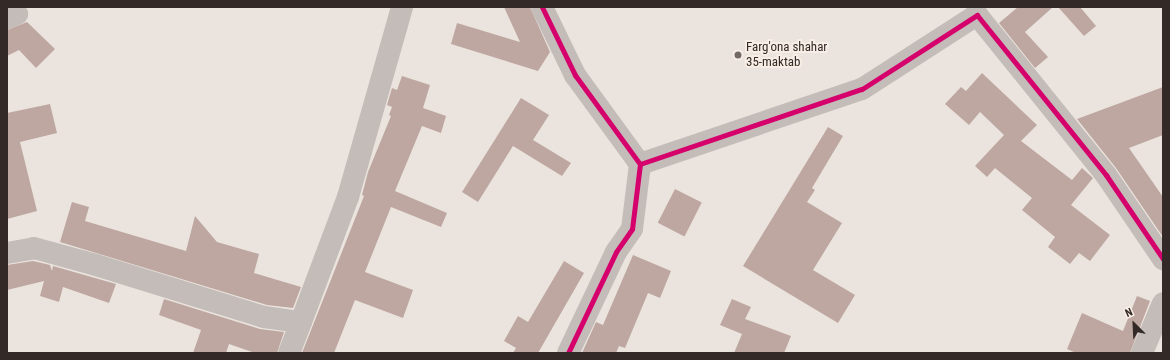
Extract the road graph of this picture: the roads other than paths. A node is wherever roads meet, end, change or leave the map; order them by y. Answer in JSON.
{"nodes":[{"id":1,"x":402,"y":7,"type":"edge"},
{"id":2,"x":542,"y":7,"type":"edge"},
{"id":3,"x":977,"y":10,"type":"edge"},
{"id":4,"x":640,"y":164,"type":"junction"},
{"id":5,"x":7,"y":254,"type":"edge"},
{"id":6,"x":1163,"y":259,"type":"edge"},
{"id":7,"x":1163,"y":303,"type":"edge"},
{"id":8,"x":301,"y":322,"type":"junction"},
{"id":9,"x":289,"y":353,"type":"edge"},
{"id":10,"x":568,"y":353,"type":"edge"},
{"id":11,"x":1142,"y":353,"type":"edge"}],
"edges":[{"from":1,"to":8,"type":"street"},
{"from":2,"to":4,"type":"street"},
{"from":3,"to":4,"type":"street"},
{"from":3,"to":6,"type":"street"},
{"from":4,"to":10,"type":"street"},
{"from":5,"to":8,"type":"street"},
{"from":7,"to":11,"type":"street"},
{"from":8,"to":9,"type":"street"}]}
